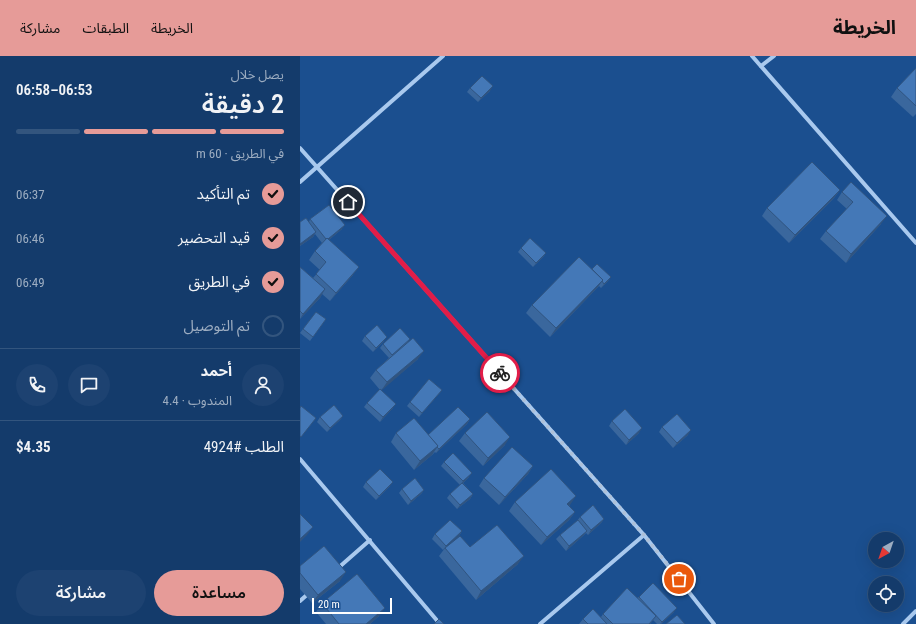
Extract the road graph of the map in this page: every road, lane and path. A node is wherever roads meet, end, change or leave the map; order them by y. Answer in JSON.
{"nodes":[{"id":1,"x":443,"y":56,"type":"edge"},
{"id":2,"x":752,"y":56,"type":"edge"},
{"id":3,"x":774,"y":56,"type":"edge"},
{"id":4,"x":761,"y":66,"type":"junction"},
{"id":5,"x":300,"y":148,"type":"edge"},
{"id":6,"x":316,"y":166,"type":"junction"},
{"id":7,"x":300,"y":182,"type":"edge"},
{"id":8,"x":916,"y":243,"type":"edge"},
{"id":9,"x":300,"y":459,"type":"edge"},
{"id":10,"x":644,"y":535,"type":"junction"},
{"id":11,"x":370,"y":540,"type":"junction"},
{"id":12,"x":335,"y":570,"type":"edge"},
{"id":13,"x":312,"y":591,"type":"edge"},
{"id":14,"x":300,"y":601,"type":"edge"},
{"id":15,"x":916,"y":612,"type":"edge"},
{"id":16,"x":440,"y":624,"type":"edge"},
{"id":17,"x":540,"y":624,"type":"edge"},
{"id":18,"x":714,"y":624,"type":"edge"},
{"id":19,"x":903,"y":624,"type":"edge"}],
"edges":[{"from":1,"to":6,"type":"street"},
{"from":2,"to":4,"type":"street"},
{"from":3,"to":4,"type":"street"},
{"from":4,"to":8,"type":"street"},
{"from":5,"to":6,"type":"street"},
{"from":6,"to":7,"type":"street"},
{"from":6,"to":10,"type":"street"},
{"from":9,"to":11,"type":"street"},
{"from":10,"to":17,"type":"street"},
{"from":10,"to":18,"type":"street"},
{"from":11,"to":12,"type":"street"},
{"from":11,"to":16,"type":"street"},
{"from":13,"to":14,"type":"street"},
{"from":15,"to":19,"type":"street"}]}
